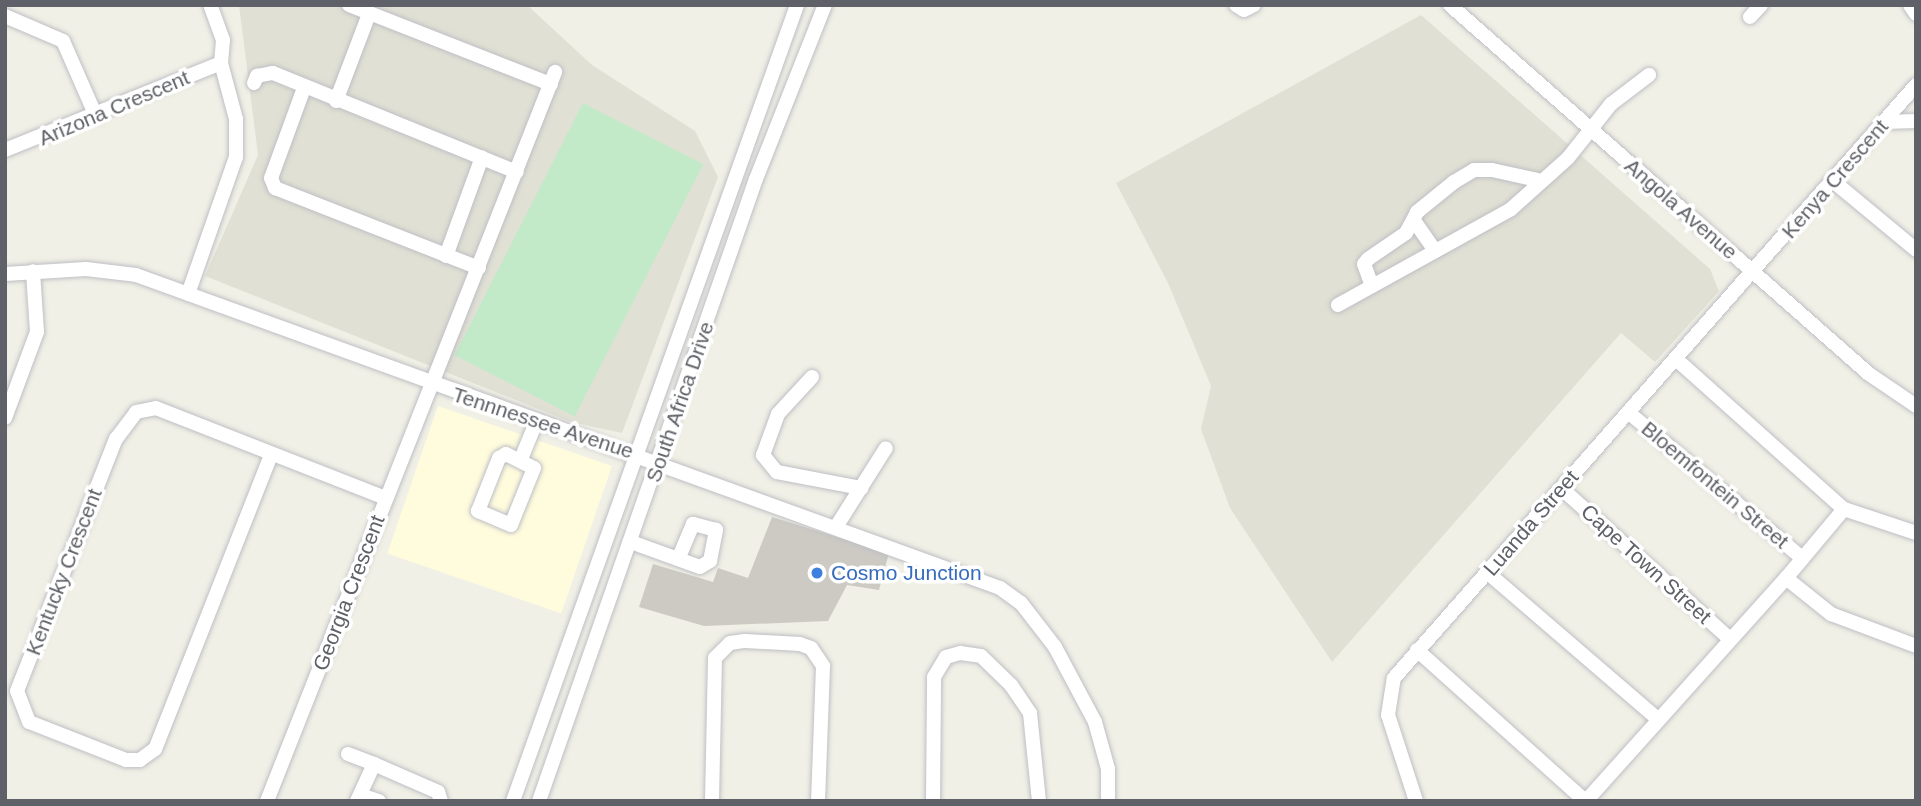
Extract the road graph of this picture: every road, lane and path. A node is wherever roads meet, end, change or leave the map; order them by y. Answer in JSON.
{"nodes":[{"id":1,"x":210,"y":5,"type":"edge"},
{"id":2,"x":349,"y":5,"type":"edge"},
{"id":3,"x":797,"y":5,"type":"edge"},
{"id":4,"x":825,"y":5,"type":"edge"},
{"id":5,"x":1236,"y":5,"type":"edge"},
{"id":6,"x":1254,"y":5,"type":"edge"},
{"id":7,"x":1450,"y":5,"type":"edge"},
{"id":8,"x":1761,"y":5,"type":"edge"},
{"id":9,"x":1910,"y":5,"type":"edge"},
{"id":10,"x":369,"y":14,"type":"junction"},
{"id":11,"x":1916,"y":14,"type":"edge"},
{"id":12,"x":5,"y":16,"type":"edge"},
{"id":13,"x":1751,"y":17,"type":"dead end"},
{"id":14,"x":221,"y":63,"type":"junction"},
{"id":15,"x":1649,"y":75,"type":"dead end"},
{"id":16,"x":254,"y":83,"type":"dead end"},
{"id":17,"x":1916,"y":85,"type":"edge"},
{"id":18,"x":304,"y":88,"type":"junction"},
{"id":19,"x":336,"y":101,"type":"junction"},
{"id":20,"x":96,"y":116,"type":"junction"},
{"id":21,"x":1916,"y":121,"type":"edge"},
{"id":22,"x":1884,"y":122,"type":"junction"},
{"id":23,"x":1590,"y":130,"type":"junction"},
{"id":24,"x":5,"y":150,"type":"edge"},
{"id":25,"x":482,"y":157,"type":"junction"},
{"id":26,"x":517,"y":172,"type":"junction"},
{"id":27,"x":1537,"y":180,"type":"junction"},
{"id":28,"x":1833,"y":181,"type":"junction"},
{"id":29,"x":1415,"y":222,"type":"junction"},
{"id":30,"x":1916,"y":250,"type":"edge"},
{"id":31,"x":1435,"y":251,"type":"junction"},
{"id":32,"x":446,"y":256,"type":"junction"},
{"id":33,"x":479,"y":268,"type":"junction"},
{"id":34,"x":33,"y":271,"type":"junction"},
{"id":35,"x":1753,"y":271,"type":"junction"},
{"id":36,"x":5,"y":274,"type":"edge"},
{"id":37,"x":1372,"y":286,"type":"junction"},
{"id":38,"x":188,"y":294,"type":"junction"},
{"id":39,"x":1338,"y":305,"type":"dead end"},
{"id":40,"x":1676,"y":359,"type":"junction"},
{"id":41,"x":812,"y":377,"type":"dead end"},
{"id":42,"x":432,"y":386,"type":"junction"},
{"id":43,"x":11,"y":387,"type":"edge"},
{"id":44,"x":1916,"y":406,"type":"edge"},
{"id":45,"x":1629,"y":412,"type":"junction"},
{"id":46,"x":5,"y":418,"type":"edge"},
{"id":47,"x":537,"y":420,"type":"junction"},
{"id":48,"x":886,"y":448,"type":"dead end"},
{"id":49,"x":636,"y":454,"type":"junction"},
{"id":50,"x":271,"y":456,"type":"junction"},
{"id":51,"x":521,"y":459,"type":"junction"},
{"id":52,"x":658,"y":461,"type":"junction"},
{"id":53,"x":861,"y":488,"type":"junction"},
{"id":54,"x":1561,"y":488,"type":"junction"},
{"id":55,"x":386,"y":498,"type":"junction"},
{"id":56,"x":1844,"y":509,"type":"junction"},
{"id":57,"x":836,"y":527,"type":"junction"},
{"id":58,"x":1916,"y":533,"type":"edge"},
{"id":59,"x":631,"y":542,"type":"junction"},
{"id":60,"x":1802,"y":558,"type":"junction"},
{"id":61,"x":678,"y":559,"type":"dead end"},
{"id":62,"x":1488,"y":573,"type":"junction"},
{"id":63,"x":1786,"y":578,"type":"junction"},
{"id":64,"x":1730,"y":639,"type":"junction"},
{"id":65,"x":1916,"y":646,"type":"edge"},
{"id":66,"x":1417,"y":650,"type":"junction"},
{"id":67,"x":1659,"y":720,"type":"junction"},
{"id":68,"x":348,"y":754,"type":"dead end"},
{"id":69,"x":374,"y":764,"type":"junction"},
{"id":70,"x":359,"y":798,"type":"edge"},
{"id":71,"x":267,"y":801,"type":"edge"},
{"id":72,"x":379,"y":801,"type":"edge"},
{"id":73,"x":441,"y":801,"type":"edge"},
{"id":74,"x":513,"y":801,"type":"edge"},
{"id":75,"x":539,"y":801,"type":"edge"},
{"id":76,"x":712,"y":801,"type":"edge"},
{"id":77,"x":818,"y":801,"type":"edge"},
{"id":78,"x":933,"y":801,"type":"edge"},
{"id":79,"x":1039,"y":801,"type":"edge"},
{"id":80,"x":1108,"y":801,"type":"edge"},
{"id":81,"x":1416,"y":801,"type":"edge"},
{"id":82,"x":1586,"y":801,"type":"edge"}],
"edges":[{"from":1,"to":14,"type":"street"},
{"from":2,"to":10,"type":"street"},
{"from":3,"to":49,"type":"street","name":"South Africa Drive"},
{"from":4,"to":52,"type":"street","name":"South Africa Drive"},
{"from":5,"to":6,"type":"street"},
{"from":7,"to":23,"type":"street","name":"Angola Avenue"},
{"from":8,"to":13,"type":"street"},
{"from":9,"to":11,"type":"street"},
{"from":10,"to":19,"type":"street"},
{"from":10,"to":26,"type":"street","name":"Georgia Crescent"},
{"from":12,"to":20,"type":"street"},
{"from":14,"to":20,"type":"street","name":"Arizona Crescent"},
{"from":14,"to":38,"type":"street"},
{"from":15,"to":23,"type":"street"},
{"from":16,"to":18,"type":"street"},
{"from":17,"to":22,"type":"street","name":"Kenya Crescent"},
{"from":18,"to":19,"type":"street"},
{"from":18,"to":32,"type":"street"},
{"from":19,"to":25,"type":"street"},
{"from":20,"to":24,"type":"street","name":"Arizona Crescent"},
{"from":21,"to":22,"type":"street"},
{"from":22,"to":28,"type":"street","name":"Kenya Crescent"},
{"from":23,"to":27,"type":"street"},
{"from":23,"to":35,"type":"street","name":"Angola Avenue"},
{"from":25,"to":26,"type":"street"},
{"from":25,"to":32,"type":"street"},
{"from":26,"to":33,"type":"street","name":"Georgia Crescent"},
{"from":27,"to":29,"type":"street"},
{"from":27,"to":31,"type":"street"},
{"from":28,"to":30,"type":"street"},
{"from":28,"to":35,"type":"street","name":"Kenya Crescent"},
{"from":29,"to":31,"type":"street"},
{"from":29,"to":37,"type":"street"},
{"from":31,"to":37,"type":"street"},
{"from":32,"to":33,"type":"street"},
{"from":33,"to":42,"type":"street","name":"Georgia Crescent"},
{"from":34,"to":36,"type":"street","name":"Tennnessee Avenue"},
{"from":34,"to":38,"type":"street","name":"Tennnessee Avenue"},
{"from":34,"to":43,"type":"street"},
{"from":35,"to":40,"type":"street","name":"Luanda Street"},
{"from":35,"to":44,"type":"street","name":"Angola Avenue"},
{"from":37,"to":39,"type":"street"},
{"from":38,"to":42,"type":"street","name":"Tennnessee Avenue"},
{"from":40,"to":45,"type":"street","name":"Luanda Street"},
{"from":40,"to":56,"type":"street"},
{"from":41,"to":53,"type":"street"},
{"from":42,"to":47,"type":"street","name":"Tennnessee Avenue"},
{"from":42,"to":55,"type":"street","name":"Georgia Crescent"},
{"from":43,"to":46,"type":"street"},
{"from":45,"to":54,"type":"street","name":"Luanda Street"},
{"from":45,"to":60,"type":"street","name":"Bloemfontein Street"},
{"from":47,"to":49,"type":"street","name":"Tennnessee Avenue"},
{"from":47,"to":51,"type":"street"},
{"from":48,"to":53,"type":"street"},
{"from":49,"to":52,"type":"street","name":"Tennnessee Avenue"},
{"from":49,"to":74,"type":"street","name":"South Africa Drive"},
{"from":50,"to":50,"type":"street","name":"Kentucky Crescent"},
{"from":50,"to":55,"type":"street","name":"Kentucky Crescent"},
{"from":51,"to":51,"type":"street"},
{"from":52,"to":57,"type":"street","name":"Tennnessee Avenue"},
{"from":52,"to":59,"type":"street","name":"South Africa Drive"},
{"from":53,"to":57,"type":"street"},
{"from":54,"to":62,"type":"street","name":"Luanda Street"},
{"from":54,"to":64,"type":"street","name":"Cape Town Street"},
{"from":55,"to":71,"type":"street","name":"Georgia Crescent"},
{"from":56,"to":58,"type":"street"},
{"from":56,"to":60,"type":"street"},
{"from":57,"to":80,"type":"street","name":"Tennnessee Avenue"},
{"from":59,"to":61,"type":"street"},
{"from":59,"to":75,"type":"street","name":"South Africa Drive"},
{"from":60,"to":63,"type":"street"},
{"from":62,"to":66,"type":"street","name":"Luanda Street"},
{"from":62,"to":67,"type":"street"},
{"from":63,"to":64,"type":"street"},
{"from":63,"to":65,"type":"street"},
{"from":64,"to":67,"type":"street"},
{"from":66,"to":81,"type":"street","name":"Luanda Street"},
{"from":66,"to":82,"type":"street"},
{"from":67,"to":82,"type":"street"},
{"from":68,"to":69,"type":"street"},
{"from":69,"to":70,"type":"street"},
{"from":69,"to":73,"type":"street"},
{"from":70,"to":72,"type":"street"},
{"from":76,"to":77,"type":"street"},
{"from":78,"to":79,"type":"street"}]}
